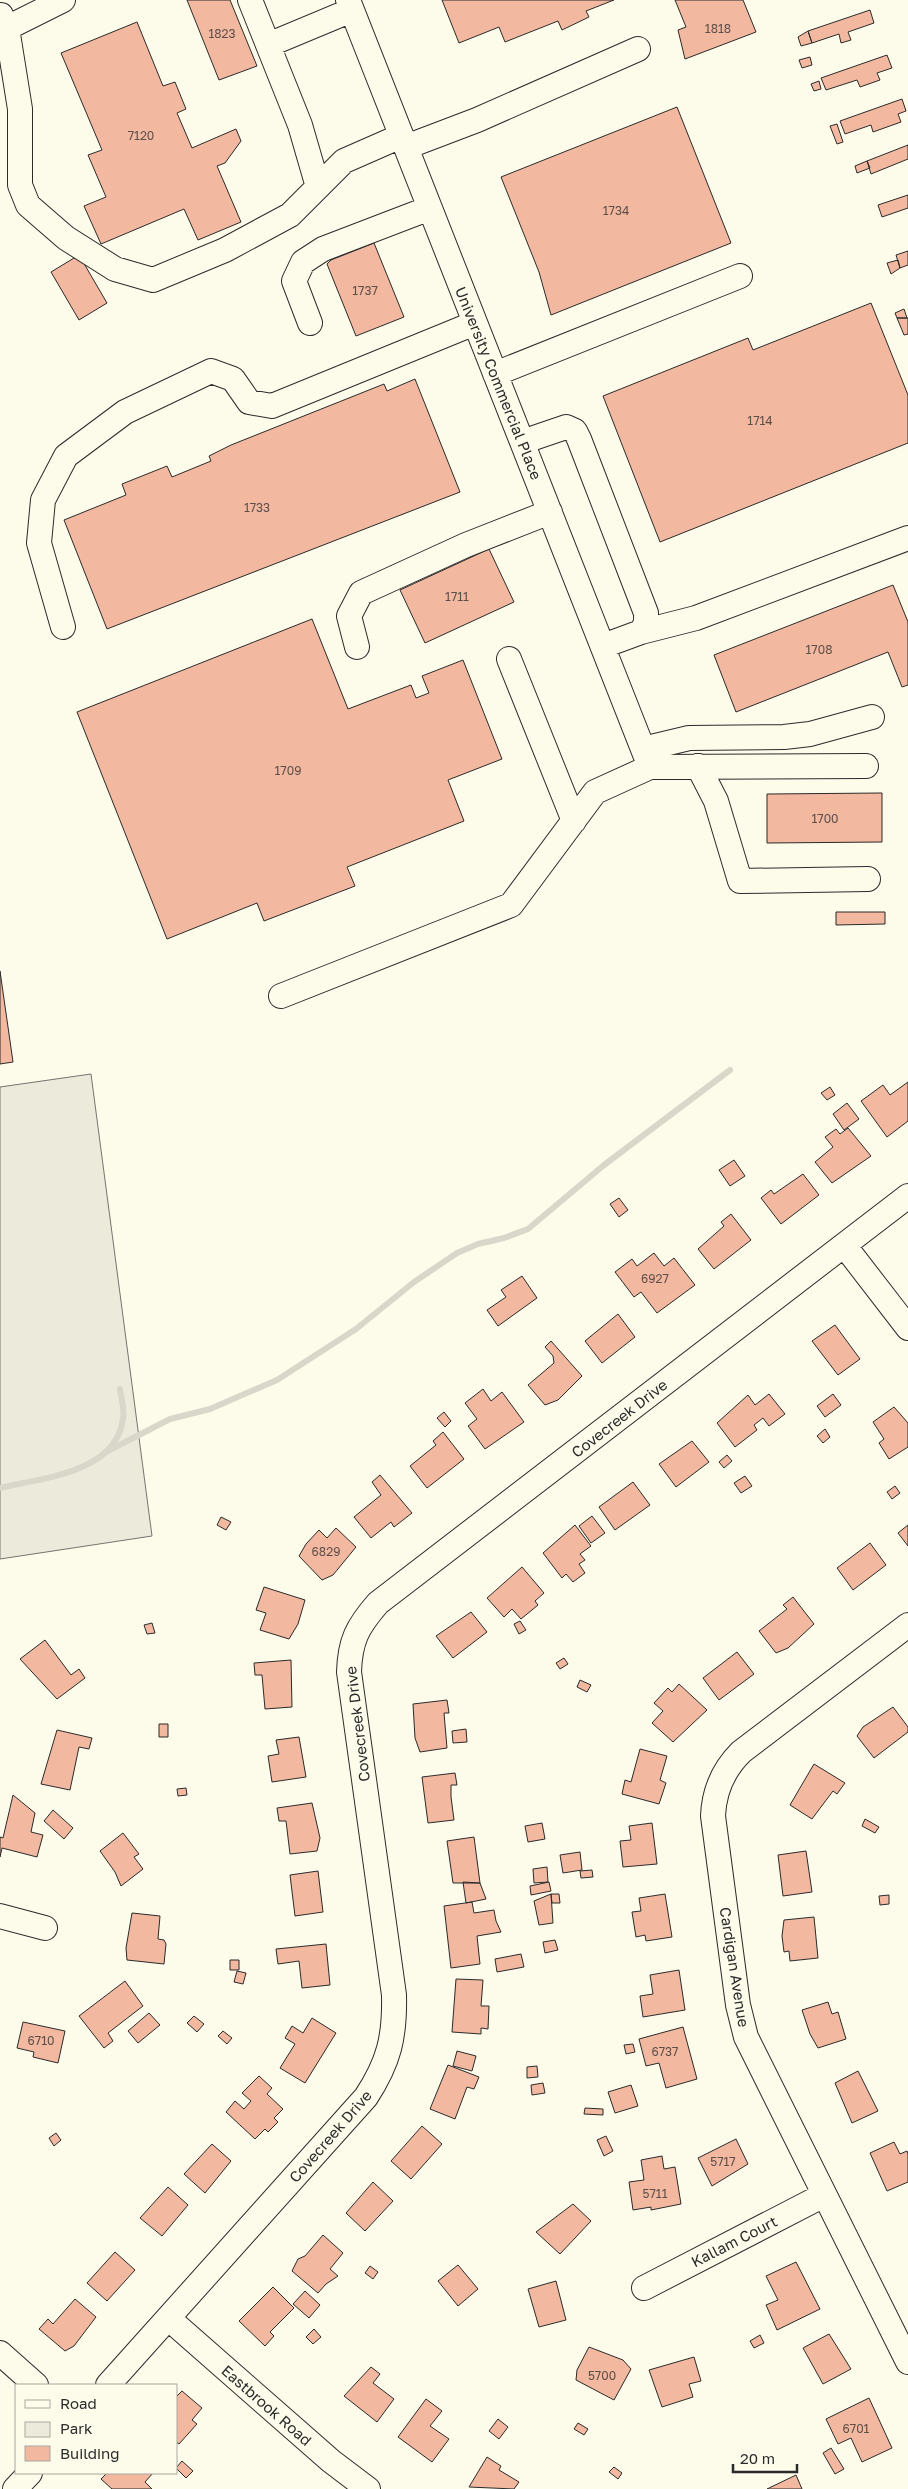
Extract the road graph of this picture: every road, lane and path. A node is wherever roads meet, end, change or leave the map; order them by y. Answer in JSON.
{"nodes":[{"id":1,"x":63,"y":0,"type":"edge"},
{"id":2,"x":250,"y":0,"type":"edge"},
{"id":3,"x":350,"y":5,"type":"edge"},
{"id":4,"x":4,"y":20,"type":"edge"},
{"id":5,"x":268,"y":45,"type":"junction"},
{"id":6,"x":638,"y":49,"type":"dead end"},
{"id":7,"x":404,"y":141,"type":"junction"},
{"id":8,"x":318,"y":187,"type":"junction"},
{"id":9,"x":430,"y":208,"type":"junction"},
{"id":10,"x":740,"y":276,"type":"dead end"},
{"id":11,"x":310,"y":323,"type":"dead end"},
{"id":12,"x":475,"y":324,"type":"junction"},
{"id":13,"x":495,"y":374,"type":"junction"},
{"id":14,"x":522,"y":442,"type":"junction"},
{"id":15,"x":550,"y":512,"type":"junction"},
{"id":16,"x":908,"y":538,"type":"edge"},
{"id":17,"x":63,"y":627,"type":"dead end"},
{"id":18,"x":641,"y":632,"type":"junction"},
{"id":19,"x":603,"y":646,"type":"junction"},
{"id":20,"x":357,"y":647,"type":"dead end"},
{"id":21,"x":509,"y":659,"type":"dead end"},
{"id":22,"x":872,"y":717,"type":"dead end"},
{"id":23,"x":647,"y":758,"type":"junction"},
{"id":24,"x":698,"y":766,"type":"junction"},
{"id":25,"x":866,"y":766,"type":"dead end"},
{"id":26,"x":574,"y":821,"type":"junction"},
{"id":27,"x":868,"y":879,"type":"dead end"},
{"id":28,"x":282,"y":996,"type":"dead end"},
{"id":29,"x":908,"y":1196,"type":"edge"},
{"id":30,"x":844,"y":1245,"type":"junction"},
{"id":31,"x":908,"y":1328,"type":"edge"},
{"id":32,"x":908,"y":1625,"type":"edge"},
{"id":33,"x":0,"y":1916,"type":"edge"},
{"id":34,"x":45,"y":1928,"type":"dead end"},
{"id":35,"x":824,"y":2195,"type":"junction"},
{"id":36,"x":644,"y":2288,"type":"dead end"},
{"id":37,"x":168,"y":2318,"type":"junction"},
{"id":38,"x":0,"y":2353,"type":"edge"},
{"id":39,"x":908,"y":2362,"type":"edge"},
{"id":40,"x":35,"y":2384,"type":"edge"},
{"id":41,"x":109,"y":2384,"type":"edge"},
{"id":42,"x":29,"y":2474,"type":"edge"},
{"id":43,"x":15,"y":2489,"type":"edge"},
{"id":44,"x":368,"y":2489,"type":"edge"}],
"edges":[{"from":1,"to":4,"type":"street"},
{"from":2,"to":5,"type":"street"},
{"from":3,"to":5,"type":"street"},
{"from":3,"to":7,"type":"street","name":"University Commercial Place"},
{"from":4,"to":8,"type":"street"},
{"from":5,"to":8,"type":"street"},
{"from":6,"to":7,"type":"street"},
{"from":7,"to":8,"type":"street"},
{"from":7,"to":9,"type":"street","name":"University Commercial Place"},
{"from":9,"to":11,"type":"street"},
{"from":9,"to":12,"type":"street","name":"University Commercial Place"},
{"from":10,"to":13,"type":"street"},
{"from":12,"to":13,"type":"street","name":"University Commercial Place"},
{"from":12,"to":17,"type":"street"},
{"from":13,"to":14,"type":"street","name":"University Commercial Place"},
{"from":14,"to":15,"type":"street","name":"University Commercial Place"},
{"from":14,"to":18,"type":"street"},
{"from":15,"to":19,"type":"street","name":"University Commercial Place"},
{"from":15,"to":20,"type":"street"},
{"from":16,"to":18,"type":"street"},
{"from":18,"to":19,"type":"street"},
{"from":19,"to":23,"type":"street","name":"University Commercial Place"},
{"from":21,"to":26,"type":"street"},
{"from":22,"to":23,"type":"street"},
{"from":23,"to":24,"type":"street"},
{"from":23,"to":26,"type":"street"},
{"from":24,"to":25,"type":"street"},
{"from":24,"to":27,"type":"street"},
{"from":26,"to":28,"type":"street"},
{"from":29,"to":30,"type":"street","name":"Covecreek Drive"},
{"from":30,"to":31,"type":"street"},
{"from":30,"to":37,"type":"street","name":"Covecreek Drive"},
{"from":32,"to":35,"type":"street","name":"Cardigan Avenue"},
{"from":33,"to":34,"type":"street"},
{"from":35,"to":36,"type":"street","name":"Kallam Court"},
{"from":35,"to":39,"type":"street","name":"Cardigan Avenue"},
{"from":37,"to":41,"type":"street","name":"Covecreek Drive"},
{"from":37,"to":44,"type":"street","name":"Eastbrook Road"},
{"from":38,"to":40,"type":"street"},
{"from":42,"to":43,"type":"street"}]}
